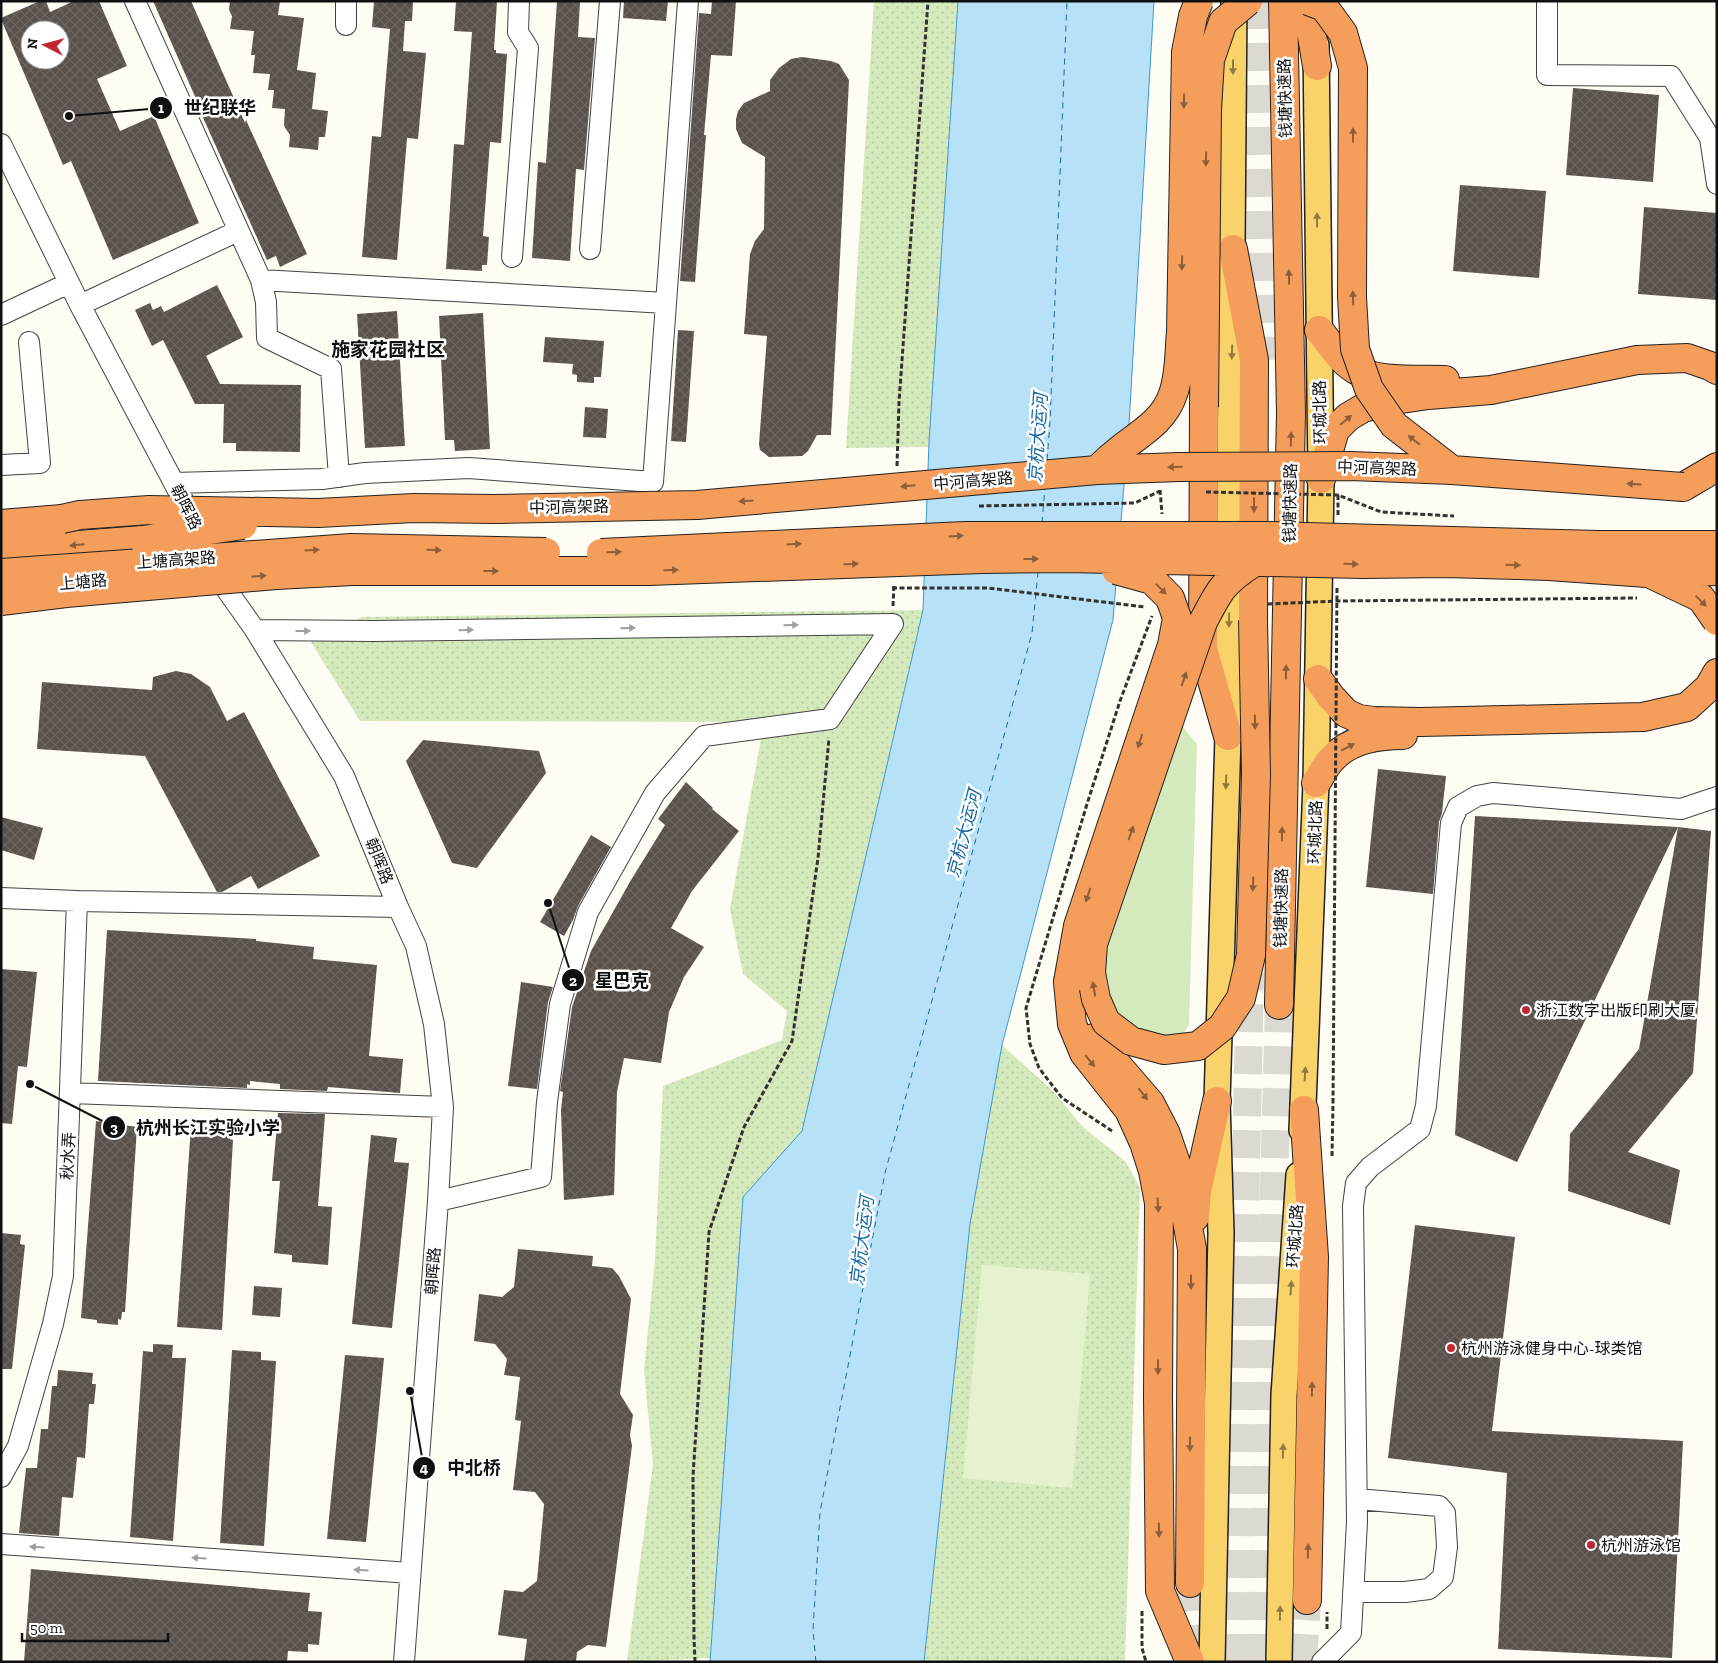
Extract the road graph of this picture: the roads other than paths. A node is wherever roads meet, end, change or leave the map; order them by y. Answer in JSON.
{"nodes":[{"id":1,"x":135,"y":1,"type":"edge"},
{"id":2,"x":346,"y":1,"type":"edge"},
{"id":3,"x":519,"y":1,"type":"edge"},
{"id":4,"x":610,"y":1,"type":"edge"},
{"id":5,"x":688,"y":1,"type":"edge"},
{"id":6,"x":1199,"y":1,"type":"edge"},
{"id":7,"x":1234,"y":1,"type":"edge"},
{"id":8,"x":1248,"y":1,"type":"edge"},
{"id":9,"x":1282,"y":1,"type":"edge"},
{"id":10,"x":1307,"y":1,"type":"edge"},
{"id":11,"x":1316,"y":1,"type":"edge"},
{"id":12,"x":1547,"y":1,"type":"edge"},
{"id":13,"x":346,"y":25,"type":"dead end"},
{"id":14,"x":1317,"y":66,"type":"junction"},
{"id":15,"x":1,"y":144,"type":"edge"},
{"id":16,"x":1717,"y":184,"type":"edge"},
{"id":17,"x":238,"y":231,"type":"junction"},
{"id":18,"x":590,"y":249,"type":"dead end"},
{"id":19,"x":1233,"y":249,"type":"junction"},
{"id":20,"x":512,"y":257,"type":"dead end"},
{"id":21,"x":261,"y":280,"type":"junction"},
{"id":22,"x":69,"y":284,"type":"junction"},
{"id":23,"x":666,"y":303,"type":"junction"},
{"id":24,"x":80,"y":305,"type":"junction"},
{"id":25,"x":1,"y":315,"type":"edge"},
{"id":26,"x":1319,"y":330,"type":"junction"},
{"id":27,"x":29,"y":342,"type":"dead end"},
{"id":28,"x":1717,"y":353,"type":"edge"},
{"id":29,"x":1717,"y":370,"type":"edge"},
{"id":30,"x":1427,"y":387,"type":"junction"},
{"id":31,"x":1,"y":465,"type":"edge"},
{"id":32,"x":1717,"y":467,"type":"edge"},
{"id":33,"x":1097,"y":470,"type":"junction"},
{"id":34,"x":1452,"y":470,"type":"junction"},
{"id":35,"x":338,"y":477,"type":"junction"},
{"id":36,"x":174,"y":483,"type":"junction"},
{"id":37,"x":1330,"y":487,"type":"junction"},
{"id":38,"x":1683,"y":487,"type":"junction"},
{"id":39,"x":1717,"y":490,"type":"edge"},
{"id":40,"x":318,"y":513,"type":"junction"},
{"id":41,"x":193,"y":520,"type":"junction"},
{"id":42,"x":1,"y":524,"type":"edge"},
{"id":43,"x":1,"y":532,"type":"edge"},
{"id":44,"x":1717,"y":545,"type":"edge"},
{"id":45,"x":351,"y":548,"type":"junction"},
{"id":46,"x":1,"y":551,"type":"edge"},
{"id":47,"x":1066,"y":558,"type":"junction"},
{"id":48,"x":1253,"y":563,"type":"junction"},
{"id":49,"x":427,"y":571,"type":"junction"},
{"id":50,"x":1717,"y":571,"type":"edge"},
{"id":51,"x":1,"y":573,"type":"edge"},
{"id":52,"x":1647,"y":585,"type":"junction"},
{"id":53,"x":224,"y":586,"type":"junction"},
{"id":54,"x":1,"y":589,"type":"edge"},
{"id":55,"x":1,"y":601,"type":"edge"},
{"id":56,"x":1717,"y":621,"type":"edge"},
{"id":57,"x":254,"y":630,"type":"junction"},
{"id":58,"x":1717,"y":673,"type":"edge"},
{"id":59,"x":1318,"y":679,"type":"junction"},
{"id":60,"x":1717,"y":705,"type":"edge"},
{"id":61,"x":1643,"y":724,"type":"junction"},
{"id":62,"x":1228,"y":736,"type":"junction"},
{"id":63,"x":1316,"y":783,"type":"junction"},
{"id":64,"x":1717,"y":797,"type":"edge"},
{"id":65,"x":1,"y":898,"type":"edge"},
{"id":66,"x":77,"y":901,"type":"junction"},
{"id":67,"x":398,"y":907,"type":"junction"},
{"id":68,"x":1068,"y":982,"type":"junction"},
{"id":69,"x":1278,"y":1005,"type":"tunnel mouth"},
{"id":70,"x":71,"y":1093,"type":"junction"},
{"id":71,"x":1217,"y":1101,"type":"junction"},
{"id":72,"x":443,"y":1107,"type":"junction"},
{"id":73,"x":1304,"y":1110,"type":"junction"},
{"id":74,"x":438,"y":1201,"type":"junction"},
{"id":75,"x":1192,"y":1249,"type":"junction"},
{"id":76,"x":1,"y":1477,"type":"edge"},
{"id":77,"x":1357,"y":1499,"type":"junction"},
{"id":78,"x":1,"y":1544,"type":"edge"},
{"id":79,"x":410,"y":1573,"type":"junction"},
{"id":80,"x":1190,"y":1583,"type":"tunnel mouth"},
{"id":81,"x":1354,"y":1592,"type":"junction"},
{"id":82,"x":1307,"y":1600,"type":"tunnel mouth"},
{"id":83,"x":404,"y":1662,"type":"edge"},
{"id":84,"x":1190,"y":1662,"type":"edge"},
{"id":85,"x":1212,"y":1662,"type":"edge"},
{"id":86,"x":1279,"y":1662,"type":"edge"},
{"id":87,"x":1322,"y":1662,"type":"edge"}],
"edges":[{"from":1,"to":17,"type":"street"},
{"from":2,"to":13,"type":"street"},
{"from":3,"to":20,"type":"street"},
{"from":4,"to":18,"type":"street"},
{"from":5,"to":23,"type":"street"},
{"from":6,"to":33,"type":"highway","one_way":true,"bridge":true},
{"from":7,"to":19,"type":"main road","one_way":true},
{"from":8,"to":62,"type":"highway","one_way":true,"bridge":true},
{"from":69,"to":9,"type":"highway","name":"钱塘快速路","one_way":true},
{"from":10,"to":14,"type":"highway"},
{"from":34,"to":10,"type":"highway","one_way":true,"bridge":true},
{"from":11,"to":14,"type":"main road","name":"环城北路"},
{"from":12,"to":16,"type":"street"},
{"from":26,"to":14,"type":"main road","name":"环城北路","one_way":true},
{"from":15,"to":22,"type":"street","name":"朝晖路"},
{"from":17,"to":21,"type":"street"},
{"from":17,"to":24,"type":"street"},
{"from":19,"to":48,"type":"highway","one_way":true,"bridge":true},
{"from":19,"to":62,"type":"main road","one_way":true},
{"from":21,"to":23,"type":"street"},
{"from":21,"to":35,"type":"street"},
{"from":22,"to":24,"type":"street","name":"朝晖路"},
{"from":22,"to":25,"type":"street"},
{"from":23,"to":35,"type":"street"},
{"from":24,"to":36,"type":"street","name":"朝晖路"},
{"from":26,"to":30,"type":"highway"},
{"from":26,"to":37,"type":"main road","name":"环城北路"},
{"from":27,"to":31,"type":"street"},
{"from":28,"to":30,"type":"highway"},
{"from":29,"to":30,"type":"highway"},
{"from":37,"to":30,"type":"highway","one_way":true},
{"from":32,"to":38,"type":"highway"},
{"from":34,"to":33,"type":"highway","name":"中河高架路","one_way":true,"bridge":true},
{"from":33,"to":40,"type":"highway","name":"中河高架路","one_way":true,"bridge":true},
{"from":38,"to":34,"type":"highway","name":"中河高架路","one_way":true,"bridge":true},
{"from":35,"to":36,"type":"street"},
{"from":36,"to":41,"type":"street","name":"朝晖路"},
{"from":37,"to":59,"type":"main road","name":"环城北路"},
{"from":38,"to":39,"type":"highway","name":"中河高架路"},
{"from":40,"to":42,"type":"highway","bridge":true},
{"from":40,"to":46,"type":"highway","name":"上塘高架路","one_way":true,"bridge":true},
{"from":41,"to":43,"type":"main road"},
{"from":41,"to":53,"type":"street","name":"朝晖路"},
{"from":45,"to":44,"type":"highway","one_way":true,"bridge":true},
{"from":45,"to":49,"type":"highway","bridge":true},
{"from":51,"to":45,"type":"highway","name":"上塘高架路","one_way":true,"bridge":true},
{"from":47,"to":48,"type":"highway","bridge":true},
{"from":49,"to":47,"type":"highway","one_way":true,"bridge":true},
{"from":47,"to":68,"type":"highway","one_way":true,"bridge":true},
{"from":48,"to":52,"type":"highway","one_way":true,"bridge":true},
{"from":55,"to":49,"type":"highway","one_way":true,"bridge":true},
{"from":50,"to":52,"type":"highway","bridge":true},
{"from":52,"to":56,"type":"highway","one_way":true,"bridge":true},
{"from":53,"to":54,"type":"main road","name":"上塘路"},
{"from":53,"to":57,"type":"street","name":"朝晖路"},
{"from":57,"to":67,"type":"street","name":"朝晖路"},
{"from":57,"to":74,"type":"street","one_way":true},
{"from":58,"to":61,"type":"highway"},
{"from":59,"to":61,"type":"highway"},
{"from":59,"to":63,"type":"main road","name":"环城北路"},
{"from":60,"to":61,"type":"highway"},
{"from":63,"to":61,"type":"highway","one_way":true},
{"from":62,"to":71,"type":"main road","one_way":true},
{"from":73,"to":63,"type":"main road","name":"环城北路","one_way":true},
{"from":64,"to":77,"type":"street"},
{"from":65,"to":66,"type":"street"},
{"from":66,"to":67,"type":"street"},
{"from":66,"to":70,"type":"street","name":"秋水弄"},
{"from":67,"to":72,"type":"street","name":"朝晖路"},
{"from":68,"to":75,"type":"highway","one_way":true},
{"from":68,"to":84,"type":"highway","one_way":true},
{"from":70,"to":72,"type":"street"},
{"from":70,"to":76,"type":"street","name":"秋水弄"},
{"from":71,"to":75,"type":"highway"},
{"from":71,"to":85,"type":"main road"},
{"from":72,"to":74,"type":"street","name":"朝晖路"},
{"from":82,"to":73,"type":"highway","one_way":true},
{"from":86,"to":73,"type":"main road","name":"环城北路","one_way":true},
{"from":74,"to":79,"type":"street","name":"朝晖路"},
{"from":75,"to":80,"type":"highway","one_way":true},
{"from":77,"to":81,"type":"street"},
{"from":77,"to":81,"type":"street"},
{"from":79,"to":78,"type":"street","one_way":true},
{"from":79,"to":83,"type":"street","name":"朝晖路"},
{"from":81,"to":87,"type":"street"}]}
